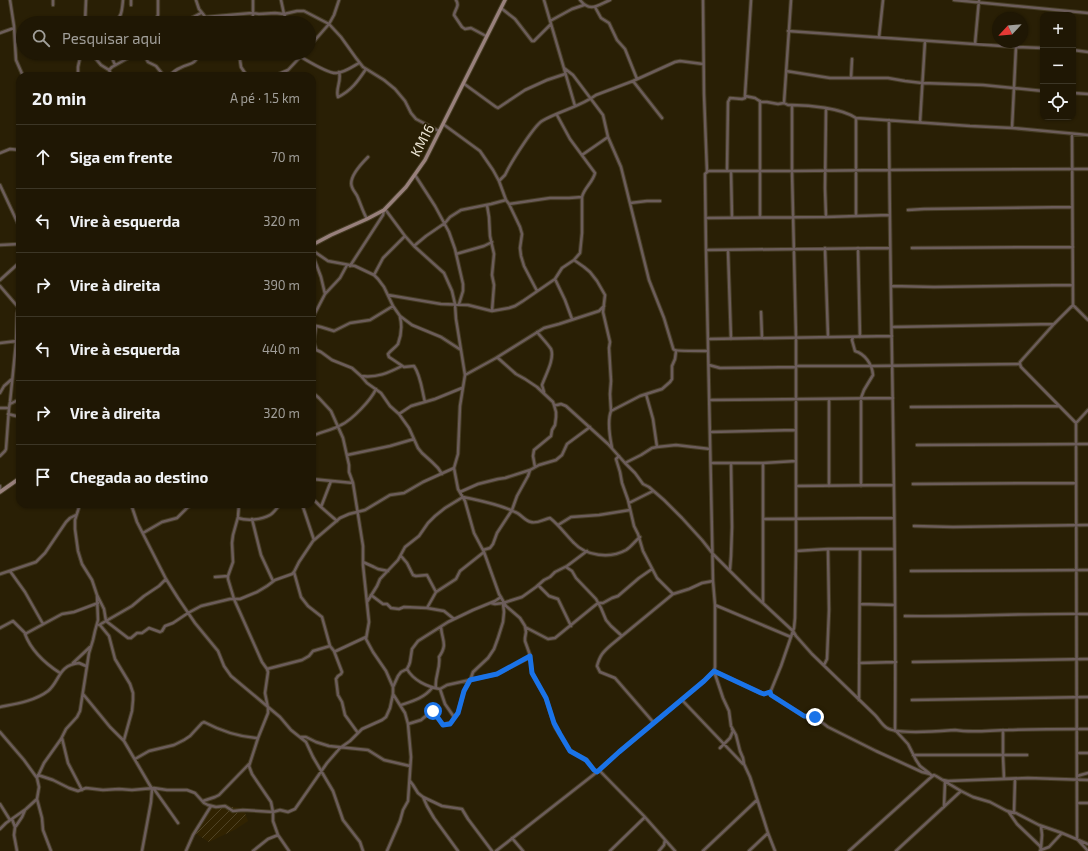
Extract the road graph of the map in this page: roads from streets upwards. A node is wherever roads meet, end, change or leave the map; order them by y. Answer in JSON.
{"nodes":[{"id":1,"x":10,"y":0,"type":"edge"},
{"id":2,"x":53,"y":0,"type":"edge"},
{"id":3,"x":86,"y":0,"type":"edge"},
{"id":4,"x":123,"y":0,"type":"edge"},
{"id":5,"x":131,"y":0,"type":"edge"},
{"id":6,"x":158,"y":0,"type":"edge"},
{"id":7,"x":196,"y":0,"type":"edge"},
{"id":8,"x":253,"y":0,"type":"edge"},
{"id":9,"x":281,"y":0,"type":"edge"},
{"id":10,"x":339,"y":0,"type":"edge"},
{"id":11,"x":456,"y":0,"type":"edge"},
{"id":12,"x":505,"y":0,"type":"edge"},
{"id":13,"x":544,"y":0,"type":"edge"},
{"id":14,"x":580,"y":0,"type":"edge"},
{"id":15,"x":610,"y":0,"type":"edge"},
{"id":16,"x":703,"y":0,"type":"edge"},
{"id":17,"x":751,"y":0,"type":"edge"},
{"id":18,"x":791,"y":0,"type":"edge"},
{"id":19,"x":883,"y":0,"type":"edge"},
{"id":20,"x":954,"y":0,"type":"edge"},
{"id":21,"x":979,"y":1,"type":"edge"},
{"id":22,"x":53,"y":5,"type":"dead end"},
{"id":23,"x":131,"y":5,"type":"dead end"},
{"id":24,"x":584,"y":5,"type":"junction"},
{"id":25,"x":501,"y":7,"type":"junction"},
{"id":26,"x":595,"y":7,"type":"junction"},
{"id":27,"x":201,"y":13,"type":"junction"},
{"id":28,"x":253,"y":13,"type":"junction"},
{"id":29,"x":1088,"y":13,"type":"edge"},
{"id":30,"x":284,"y":14,"type":"junction"},
{"id":31,"x":85,"y":16,"type":"edge"},
{"id":32,"x":121,"y":16,"type":"edge"},
{"id":33,"x":158,"y":16,"type":"edge"},
{"id":34,"x":195,"y":16,"type":"edge"},
{"id":35,"x":205,"y":16,"type":"edge"},
{"id":36,"x":218,"y":16,"type":"edge"},
{"id":37,"x":252,"y":16,"type":"edge"},
{"id":38,"x":313,"y":16,"type":"edge"},
{"id":39,"x":316,"y":18,"type":"edge"},
{"id":40,"x":550,"y":21,"type":"junction"},
{"id":41,"x":328,"y":24,"type":"junction"},
{"id":42,"x":551,"y":24,"type":"junction"},
{"id":43,"x":14,"y":28,"type":"junction"},
{"id":44,"x":788,"y":31,"type":"junction"},
{"id":45,"x":0,"y":33,"type":"edge"},
{"id":46,"x":486,"y":36,"type":"junction"},
{"id":47,"x":879,"y":37,"type":"junction"},
{"id":48,"x":316,"y":39,"type":"edge"},
{"id":49,"x":924,"y":40,"type":"junction"},
{"id":50,"x":975,"y":44,"type":"junction"},
{"id":51,"x":992,"y":45,"type":"edge"},
{"id":52,"x":1028,"y":47,"type":"edge"},
{"id":53,"x":1016,"y":48,"type":"edge"},
{"id":54,"x":1040,"y":48,"type":"edge"},
{"id":55,"x":1076,"y":50,"type":"edge"},
{"id":56,"x":1088,"y":52,"type":"edge"},
{"id":57,"x":852,"y":59,"type":"dead end"},
{"id":58,"x":16,"y":60,"type":"edge"},
{"id":59,"x":16,"y":60,"type":"edge"},
{"id":60,"x":80,"y":60,"type":"edge"},
{"id":61,"x":97,"y":60,"type":"edge"},
{"id":62,"x":113,"y":60,"type":"edge"},
{"id":63,"x":124,"y":60,"type":"edge"},
{"id":64,"x":147,"y":60,"type":"edge"},
{"id":65,"x":195,"y":60,"type":"edge"},
{"id":66,"x":240,"y":60,"type":"edge"},
{"id":67,"x":298,"y":60,"type":"edge"},
{"id":68,"x":307,"y":60,"type":"edge"},
{"id":69,"x":359,"y":63,"type":"junction"},
{"id":70,"x":704,"y":64,"type":"junction"},
{"id":71,"x":115,"y":65,"type":"junction"},
{"id":72,"x":564,"y":68,"type":"junction"},
{"id":73,"x":366,"y":69,"type":"junction"},
{"id":74,"x":109,"y":70,"type":"joint"},
{"id":75,"x":786,"y":71,"type":"junction"},
{"id":76,"x":21,"y":72,"type":"edge"},
{"id":77,"x":78,"y":72,"type":"edge"},
{"id":78,"x":161,"y":72,"type":"edge"},
{"id":79,"x":173,"y":72,"type":"edge"},
{"id":80,"x":244,"y":72,"type":"edge"},
{"id":81,"x":283,"y":72,"type":"edge"},
{"id":82,"x":339,"y":72,"type":"junction"},
{"id":83,"x":565,"y":74,"type":"junction"},
{"id":84,"x":851,"y":78,"type":"junction"},
{"id":85,"x":637,"y":79,"type":"junction"},
{"id":86,"x":633,"y":81,"type":"junction"},
{"id":87,"x":463,"y":83,"type":"junction"},
{"id":88,"x":922,"y":83,"type":"junction"},
{"id":89,"x":1014,"y":88,"type":"junction"},
{"id":90,"x":1040,"y":91,"type":"edge"},
{"id":91,"x":586,"y":92,"type":"junction"},
{"id":92,"x":1076,"y":93,"type":"edge"},
{"id":93,"x":1088,"y":94,"type":"edge"},
{"id":94,"x":596,"y":95,"type":"junction"},
{"id":95,"x":745,"y":96,"type":"junction"},
{"id":96,"x":591,"y":99,"type":"junction"},
{"id":97,"x":760,"y":101,"type":"junction"},
{"id":98,"x":784,"y":103,"type":"junction"},
{"id":99,"x":792,"y":105,"type":"junction"},
{"id":100,"x":576,"y":106,"type":"junction"},
{"id":101,"x":826,"y":109,"type":"junction"},
{"id":102,"x":557,"y":115,"type":"junction"},
{"id":103,"x":662,"y":118,"type":"dead end"},
{"id":104,"x":856,"y":118,"type":"junction"},
{"id":105,"x":889,"y":120,"type":"junction"},
{"id":106,"x":920,"y":122,"type":"junction"},
{"id":107,"x":443,"y":124,"type":"junction"},
{"id":108,"x":1012,"y":128,"type":"junction"},
{"id":109,"x":440,"y":131,"type":"junction"},
{"id":110,"x":1072,"y":134,"type":"junction"},
{"id":111,"x":1088,"y":135,"type":"edge"},
{"id":112,"x":608,"y":137,"type":"junction"},
{"id":113,"x":16,"y":149,"type":"edge"},
{"id":114,"x":0,"y":153,"type":"edge"},
{"id":115,"x":582,"y":155,"type":"junction"},
{"id":116,"x":368,"y":158,"type":"dead end"},
{"id":117,"x":1088,"y":168,"type":"edge"},
{"id":118,"x":1072,"y":169,"type":"junction"},
{"id":119,"x":727,"y":170,"type":"junction"},
{"id":120,"x":825,"y":170,"type":"junction"},
{"id":121,"x":857,"y":170,"type":"junction"},
{"id":122,"x":889,"y":170,"type":"junction"},
{"id":123,"x":731,"y":171,"type":"junction"},
{"id":124,"x":760,"y":171,"type":"junction"},
{"id":125,"x":792,"y":171,"type":"junction"},
{"id":126,"x":706,"y":172,"type":"junction"},
{"id":127,"x":415,"y":175,"type":"junction"},
{"id":128,"x":499,"y":181,"type":"junction"},
{"id":129,"x":0,"y":185,"type":"edge"},
{"id":130,"x":582,"y":197,"type":"junction"},
{"id":131,"x":506,"y":200,"type":"junction"},
{"id":132,"x":660,"y":201,"type":"dead end"},
{"id":133,"x":630,"y":203,"type":"junction"},
{"id":134,"x":509,"y":204,"type":"junction"},
{"id":135,"x":487,"y":205,"type":"junction"},
{"id":136,"x":1072,"y":207,"type":"junction"},
{"id":137,"x":384,"y":209,"type":"junction"},
{"id":138,"x":908,"y":210,"type":"dead end"},
{"id":139,"x":889,"y":215,"type":"junction"},
{"id":140,"x":856,"y":216,"type":"junction"},
{"id":141,"x":760,"y":217,"type":"junction"},
{"id":142,"x":792,"y":217,"type":"junction"},
{"id":143,"x":826,"y":217,"type":"junction"},
{"id":144,"x":706,"y":218,"type":"junction"},
{"id":145,"x":732,"y":218,"type":"junction"},
{"id":146,"x":16,"y":219,"type":"edge"},
{"id":147,"x":367,"y":219,"type":"junction"},
{"id":148,"x":444,"y":223,"type":"junction"},
{"id":149,"x":405,"y":236,"type":"junction"},
{"id":150,"x":316,"y":242,"type":"edge"},
{"id":151,"x":492,"y":242,"type":"junction"},
{"id":152,"x":16,"y":244,"type":"edge"},
{"id":153,"x":0,"y":245,"type":"edge"},
{"id":154,"x":414,"y":246,"type":"junction"},
{"id":155,"x":1073,"y":247,"type":"junction"},
{"id":156,"x":794,"y":248,"type":"junction"},
{"id":157,"x":825,"y":248,"type":"junction"},
{"id":158,"x":858,"y":248,"type":"junction"},
{"id":159,"x":890,"y":248,"type":"junction"},
{"id":160,"x":912,"y":248,"type":"dead end"},
{"id":161,"x":706,"y":250,"type":"junction"},
{"id":162,"x":728,"y":250,"type":"junction"},
{"id":163,"x":316,"y":254,"type":"edge"},
{"id":164,"x":456,"y":254,"type":"junction"},
{"id":165,"x":574,"y":260,"type":"junction"},
{"id":166,"x":316,"y":262,"type":"edge"},
{"id":167,"x":348,"y":265,"type":"junction"},
{"id":168,"x":16,"y":266,"type":"edge"},
{"id":169,"x":374,"y":275,"type":"junction"},
{"id":170,"x":555,"y":279,"type":"junction"},
{"id":171,"x":0,"y":280,"type":"edge"},
{"id":172,"x":1073,"y":285,"type":"junction"},
{"id":173,"x":0,"y":286,"type":"edge"},
{"id":174,"x":891,"y":286,"type":"junction"},
{"id":175,"x":537,"y":291,"type":"junction"},
{"id":176,"x":325,"y":294,"type":"junction"},
{"id":177,"x":388,"y":295,"type":"junction"},
{"id":178,"x":455,"y":304,"type":"junction"},
{"id":179,"x":459,"y":304,"type":"junction"},
{"id":180,"x":16,"y":305,"type":"edge"},
{"id":181,"x":393,"y":306,"type":"junction"},
{"id":182,"x":604,"y":306,"type":"junction"},
{"id":183,"x":1073,"y":306,"type":"junction"},
{"id":184,"x":316,"y":311,"type":"edge"},
{"id":185,"x":492,"y":311,"type":"junction"},
{"id":186,"x":761,"y":312,"type":"dead end"},
{"id":187,"x":400,"y":316,"type":"junction"},
{"id":188,"x":572,"y":319,"type":"junction"},
{"id":189,"x":1088,"y":320,"type":"edge"},
{"id":190,"x":1054,"y":324,"type":"junction"},
{"id":191,"x":316,"y":326,"type":"edge"},
{"id":192,"x":892,"y":327,"type":"junction"},
{"id":193,"x":16,"y":329,"type":"edge"},
{"id":194,"x":537,"y":332,"type":"junction"},
{"id":195,"x":828,"y":336,"type":"junction"},
{"id":196,"x":892,"y":336,"type":"junction"},
{"id":197,"x":796,"y":337,"type":"junction"},
{"id":198,"x":853,"y":337,"type":"junction"},
{"id":199,"x":860,"y":337,"type":"junction"},
{"id":200,"x":762,"y":338,"type":"junction"},
{"id":201,"x":708,"y":339,"type":"junction"},
{"id":202,"x":731,"y":339,"type":"junction"},
{"id":203,"x":16,"y":341,"type":"junction"},
{"id":204,"x":0,"y":343,"type":"edge"},
{"id":205,"x":16,"y":348,"type":"joint"},
{"id":206,"x":316,"y":350,"type":"edge"},
{"id":207,"x":461,"y":350,"type":"junction"},
{"id":208,"x":676,"y":350,"type":"junction"},
{"id":209,"x":708,"y":351,"type":"junction"},
{"id":210,"x":496,"y":358,"type":"junction"},
{"id":211,"x":1020,"y":364,"type":"junction"},
{"id":212,"x":709,"y":365,"type":"junction"},
{"id":213,"x":402,"y":366,"type":"junction"},
{"id":214,"x":872,"y":366,"type":"junction"},
{"id":215,"x":892,"y":366,"type":"junction"},
{"id":216,"x":796,"y":367,"type":"junction"},
{"id":217,"x":465,"y":375,"type":"junction"},
{"id":218,"x":361,"y":376,"type":"junction"},
{"id":219,"x":13,"y":379,"type":"junction"},
{"id":220,"x":462,"y":388,"type":"junction"},
{"id":221,"x":376,"y":389,"type":"junction"},
{"id":222,"x":0,"y":393,"type":"edge"},
{"id":223,"x":646,"y":394,"type":"junction"},
{"id":224,"x":316,"y":395,"type":"edge"},
{"id":225,"x":545,"y":395,"type":"junction"},
{"id":226,"x":861,"y":398,"type":"junction"},
{"id":227,"x":893,"y":398,"type":"junction"},
{"id":228,"x":796,"y":399,"type":"junction"},
{"id":229,"x":829,"y":399,"type":"junction"},
{"id":230,"x":710,"y":400,"type":"junction"},
{"id":231,"x":16,"y":402,"type":"edge"},
{"id":232,"x":425,"y":402,"type":"junction"},
{"id":233,"x":554,"y":405,"type":"junction"},
{"id":234,"x":9,"y":406,"type":"junction"},
{"id":235,"x":1059,"y":406,"type":"junction"},
{"id":236,"x":911,"y":407,"type":"dead end"},
{"id":237,"x":0,"y":408,"type":"edge"},
{"id":238,"x":1088,"y":410,"type":"edge"},
{"id":239,"x":611,"y":411,"type":"junction"},
{"id":240,"x":8,"y":414,"type":"junction"},
{"id":241,"x":399,"y":414,"type":"junction"},
{"id":242,"x":16,"y":416,"type":"edge"},
{"id":243,"x":1076,"y":423,"type":"junction"},
{"id":244,"x":338,"y":426,"type":"junction"},
{"id":245,"x":590,"y":427,"type":"junction"},
{"id":246,"x":796,"y":430,"type":"junction"},
{"id":247,"x":710,"y":432,"type":"junction"},
{"id":248,"x":316,"y":434,"type":"edge"},
{"id":249,"x":414,"y":439,"type":"junction"},
{"id":250,"x":1076,"y":444,"type":"junction"},
{"id":251,"x":1088,"y":444,"type":"edge"},
{"id":252,"x":918,"y":445,"type":"dead end"},
{"id":253,"x":657,"y":447,"type":"junction"},
{"id":254,"x":612,"y":448,"type":"junction"},
{"id":255,"x":710,"y":449,"type":"junction"},
{"id":256,"x":347,"y":455,"type":"junction"},
{"id":257,"x":0,"y":456,"type":"edge"},
{"id":258,"x":619,"y":456,"type":"junction"},
{"id":259,"x":796,"y":461,"type":"junction"},
{"id":260,"x":625,"y":463,"type":"junction"},
{"id":261,"x":711,"y":463,"type":"junction"},
{"id":262,"x":731,"y":463,"type":"junction"},
{"id":263,"x":763,"y":463,"type":"junction"},
{"id":264,"x":535,"y":467,"type":"junction"},
{"id":265,"x":454,"y":468,"type":"junction"},
{"id":266,"x":530,"y":470,"type":"junction"},
{"id":267,"x":442,"y":474,"type":"junction"},
{"id":268,"x":316,"y":479,"type":"edge"},
{"id":269,"x":16,"y":481,"type":"edge"},
{"id":270,"x":330,"y":481,"type":"junction"},
{"id":271,"x":352,"y":483,"type":"junction"},
{"id":272,"x":1076,"y":483,"type":"junction"},
{"id":273,"x":913,"y":484,"type":"dead end"},
{"id":274,"x":894,"y":485,"type":"junction"},
{"id":275,"x":0,"y":486,"type":"edge"},
{"id":276,"x":796,"y":486,"type":"junction"},
{"id":277,"x":829,"y":486,"type":"junction"},
{"id":278,"x":861,"y":486,"type":"junction"},
{"id":279,"x":653,"y":491,"type":"junction"},
{"id":280,"x":0,"y":492,"type":"edge"},
{"id":281,"x":460,"y":492,"type":"junction"},
{"id":282,"x":463,"y":497,"type":"junction"},
{"id":283,"x":316,"y":502,"type":"edge"},
{"id":284,"x":629,"y":503,"type":"junction"},
{"id":285,"x":320,"y":507,"type":"junction"},
{"id":286,"x":79,"y":508,"type":"edge"},
{"id":287,"x":133,"y":508,"type":"edge"},
{"id":288,"x":187,"y":508,"type":"edge"},
{"id":289,"x":239,"y":508,"type":"edge"},
{"id":290,"x":277,"y":508,"type":"edge"},
{"id":291,"x":303,"y":508,"type":"edge"},
{"id":292,"x":512,"y":510,"type":"junction"},
{"id":293,"x":630,"y":510,"type":"junction"},
{"id":294,"x":357,"y":512,"type":"junction"},
{"id":295,"x":76,"y":515,"type":"junction"},
{"id":296,"x":238,"y":518,"type":"junction"},
{"id":297,"x":894,"y":518,"type":"junction"},
{"id":298,"x":252,"y":519,"type":"junction"},
{"id":299,"x":763,"y":519,"type":"junction"},
{"id":300,"x":796,"y":519,"type":"junction"},
{"id":301,"x":337,"y":521,"type":"junction"},
{"id":302,"x":558,"y":525,"type":"junction"},
{"id":303,"x":1076,"y":525,"type":"junction"},
{"id":304,"x":1088,"y":525,"type":"edge"},
{"id":305,"x":914,"y":526,"type":"dead end"},
{"id":306,"x":143,"y":533,"type":"junction"},
{"id":307,"x":640,"y":537,"type":"junction"},
{"id":308,"x":314,"y":540,"type":"junction"},
{"id":309,"x":828,"y":549,"type":"junction"},
{"id":310,"x":860,"y":549,"type":"junction"},
{"id":311,"x":894,"y":549,"type":"junction"},
{"id":312,"x":483,"y":551,"type":"junction"},
{"id":313,"x":587,"y":551,"type":"junction"},
{"id":314,"x":796,"y":551,"type":"junction"},
{"id":315,"x":713,"y":554,"type":"junction"},
{"id":316,"x":401,"y":556,"type":"junction"},
{"id":317,"x":363,"y":562,"type":"junction"},
{"id":318,"x":565,"y":567,"type":"junction"},
{"id":319,"x":652,"y":569,"type":"junction"},
{"id":320,"x":730,"y":570,"type":"junction"},
{"id":321,"x":1076,"y":570,"type":"junction"},
{"id":322,"x":1088,"y":570,"type":"edge"},
{"id":323,"x":10,"y":571,"type":"junction"},
{"id":324,"x":388,"y":571,"type":"junction"},
{"id":325,"x":911,"y":571,"type":"dead end"},
{"id":326,"x":294,"y":572,"type":"junction"},
{"id":327,"x":0,"y":574,"type":"edge"},
{"id":328,"x":228,"y":576,"type":"junction"},
{"id":329,"x":215,"y":577,"type":"dead end"},
{"id":330,"x":166,"y":579,"type":"junction"},
{"id":331,"x":273,"y":581,"type":"junction"},
{"id":332,"x":713,"y":581,"type":"junction"},
{"id":333,"x":538,"y":585,"type":"junction"},
{"id":334,"x":436,"y":592,"type":"junction"},
{"id":335,"x":371,"y":594,"type":"junction"},
{"id":336,"x":673,"y":594,"type":"junction"},
{"id":337,"x":97,"y":595,"type":"junction"},
{"id":338,"x":501,"y":597,"type":"junction"},
{"id":339,"x":234,"y":599,"type":"junction"},
{"id":340,"x":367,"y":602,"type":"junction"},
{"id":341,"x":98,"y":603,"type":"junction"},
{"id":342,"x":490,"y":603,"type":"junction"},
{"id":343,"x":503,"y":603,"type":"junction"},
{"id":344,"x":763,"y":603,"type":"junction"},
{"id":345,"x":598,"y":604,"type":"junction"},
{"id":346,"x":860,"y":604,"type":"junction"},
{"id":347,"x":715,"y":605,"type":"junction"},
{"id":348,"x":895,"y":605,"type":"junction"},
{"id":349,"x":427,"y":608,"type":"junction"},
{"id":350,"x":188,"y":613,"type":"junction"},
{"id":351,"x":1077,"y":614,"type":"junction"},
{"id":352,"x":1088,"y":614,"type":"edge"},
{"id":353,"x":905,"y":616,"type":"dead end"},
{"id":354,"x":454,"y":619,"type":"junction"},
{"id":355,"x":106,"y":621,"type":"junction"},
{"id":356,"x":43,"y":624,"type":"junction"},
{"id":357,"x":100,"y":625,"type":"junction"},
{"id":358,"x":97,"y":626,"type":"junction"},
{"id":359,"x":441,"y":626,"type":"junction"},
{"id":360,"x":525,"y":626,"type":"junction"},
{"id":361,"x":571,"y":626,"type":"junction"},
{"id":362,"x":0,"y":628,"type":"edge"},
{"id":363,"x":793,"y":631,"type":"junction"},
{"id":364,"x":26,"y":634,"type":"junction"},
{"id":365,"x":622,"y":636,"type":"junction"},
{"id":366,"x":366,"y":637,"type":"junction"},
{"id":367,"x":791,"y":637,"type":"junction"},
{"id":368,"x":330,"y":646,"type":"junction"},
{"id":369,"x":90,"y":647,"type":"junction"},
{"id":370,"x":334,"y":650,"type":"junction"},
{"id":371,"x":530,"y":656,"type":"junction"},
{"id":372,"x":1077,"y":659,"type":"junction"},
{"id":373,"x":1088,"y":659,"type":"edge"},
{"id":374,"x":896,"y":662,"type":"junction"},
{"id":375,"x":913,"y":662,"type":"dead end"},
{"id":376,"x":859,"y":663,"type":"junction"},
{"id":377,"x":71,"y":665,"type":"junction"},
{"id":378,"x":824,"y":665,"type":"junction"},
{"id":379,"x":86,"y":667,"type":"junction"},
{"id":380,"x":268,"y":669,"type":"junction"},
{"id":381,"x":406,"y":669,"type":"junction"},
{"id":382,"x":714,"y":671,"type":"junction"},
{"id":383,"x":60,"y":673,"type":"junction"},
{"id":384,"x":470,"y":680,"type":"junction"},
{"id":385,"x":393,"y":687,"type":"junction"},
{"id":386,"x":434,"y":688,"type":"junction"},
{"id":387,"x":440,"y":689,"type":"junction"},
{"id":388,"x":770,"y":692,"type":"junction"},
{"id":389,"x":83,"y":693,"type":"junction"},
{"id":390,"x":393,"y":694,"type":"junction"},
{"id":391,"x":1077,"y":697,"type":"junction"},
{"id":392,"x":1088,"y":697,"type":"edge"},
{"id":393,"x":682,"y":700,"type":"junction"},
{"id":394,"x":912,"y":700,"type":"dead end"},
{"id":395,"x":859,"y":701,"type":"junction"},
{"id":396,"x":401,"y":705,"type":"junction"},
{"id":397,"x":0,"y":707,"type":"edge"},
{"id":398,"x":268,"y":708,"type":"junction"},
{"id":399,"x":454,"y":718,"type":"junction"},
{"id":400,"x":654,"y":723,"type":"junction"},
{"id":401,"x":408,"y":724,"type":"junction"},
{"id":402,"x":732,"y":729,"type":"junction"},
{"id":403,"x":1078,"y":729,"type":"junction"},
{"id":404,"x":1088,"y":729,"type":"edge"},
{"id":405,"x":1003,"y":730,"type":"junction"},
{"id":406,"x":895,"y":731,"type":"junction"},
{"id":407,"x":0,"y":732,"type":"edge"},
{"id":408,"x":358,"y":733,"type":"junction"},
{"id":409,"x":300,"y":737,"type":"junction"},
{"id":410,"x":61,"y":738,"type":"junction"},
{"id":411,"x":258,"y":738,"type":"junction"},
{"id":412,"x":124,"y":741,"type":"junction"},
{"id":413,"x":724,"y":744,"type":"junction"},
{"id":414,"x":340,"y":748,"type":"junction"},
{"id":415,"x":720,"y":748,"type":"dead end"},
{"id":416,"x":1078,"y":753,"type":"junction"},
{"id":417,"x":1088,"y":754,"type":"edge"},
{"id":418,"x":913,"y":755,"type":"junction"},
{"id":419,"x":1027,"y":755,"type":"dead end"},
{"id":420,"x":1003,"y":756,"type":"junction"},
{"id":421,"x":135,"y":759,"type":"junction"},
{"id":422,"x":250,"y":764,"type":"junction"},
{"id":423,"x":744,"y":764,"type":"junction"},
{"id":424,"x":410,"y":766,"type":"junction"},
{"id":425,"x":322,"y":771,"type":"junction"},
{"id":426,"x":598,"y":771,"type":"junction"},
{"id":427,"x":1088,"y":772,"type":"edge"},
{"id":428,"x":931,"y":775,"type":"junction"},
{"id":429,"x":38,"y":776,"type":"junction"},
{"id":430,"x":1077,"y":777,"type":"junction"},
{"id":431,"x":1004,"y":778,"type":"junction"},
{"id":432,"x":1015,"y":778,"type":"junction"},
{"id":433,"x":1088,"y":780,"type":"edge"},
{"id":434,"x":410,"y":781,"type":"junction"},
{"id":435,"x":944,"y":781,"type":"junction"},
{"id":436,"x":153,"y":789,"type":"junction"},
{"id":437,"x":82,"y":790,"type":"junction"},
{"id":438,"x":960,"y":791,"type":"junction"},
{"id":439,"x":423,"y":797,"type":"junction"},
{"id":440,"x":37,"y":799,"type":"junction"},
{"id":441,"x":757,"y":800,"type":"junction"},
{"id":442,"x":203,"y":801,"type":"junction"},
{"id":443,"x":1077,"y":803,"type":"junction"},
{"id":444,"x":1088,"y":803,"type":"edge"},
{"id":445,"x":0,"y":804,"type":"edge"},
{"id":446,"x":211,"y":806,"type":"junction"},
{"id":447,"x":944,"y":808,"type":"junction"},
{"id":448,"x":26,"y":809,"type":"junction"},
{"id":449,"x":1007,"y":811,"type":"junction"},
{"id":450,"x":273,"y":812,"type":"junction"},
{"id":451,"x":1014,"y":813,"type":"junction"},
{"id":452,"x":1018,"y":815,"type":"junction"},
{"id":453,"x":645,"y":818,"type":"junction"},
{"id":454,"x":11,"y":820,"type":"junction"},
{"id":455,"x":178,"y":823,"type":"dead end"},
{"id":456,"x":1017,"y":824,"type":"junction"},
{"id":457,"x":1041,"y":826,"type":"junction"},
{"id":458,"x":15,"y":827,"type":"junction"},
{"id":459,"x":0,"y":829,"type":"edge"},
{"id":460,"x":768,"y":833,"type":"junction"},
{"id":461,"x":1062,"y":834,"type":"junction"},
{"id":462,"x":278,"y":835,"type":"junction"},
{"id":463,"x":512,"y":838,"type":"junction"},
{"id":464,"x":665,"y":840,"type":"junction"},
{"id":465,"x":1077,"y":840,"type":"junction"},
{"id":466,"x":1088,"y":844,"type":"edge"},
{"id":467,"x":288,"y":850,"type":"edge"},
{"id":468,"x":1042,"y":850,"type":"edge"},
{"id":469,"x":17,"y":851,"type":"edge"},
{"id":470,"x":51,"y":851,"type":"edge"},
{"id":471,"x":142,"y":851,"type":"edge"},
{"id":472,"x":186,"y":851,"type":"edge"},
{"id":473,"x":253,"y":851,"type":"edge"},
{"id":474,"x":363,"y":851,"type":"edge"},
{"id":475,"x":387,"y":851,"type":"edge"},
{"id":476,"x":458,"y":851,"type":"edge"},
{"id":477,"x":492,"y":851,"type":"edge"},
{"id":478,"x":496,"y":851,"type":"edge"},
{"id":479,"x":524,"y":851,"type":"edge"},
{"id":480,"x":610,"y":851,"type":"edge"},
{"id":481,"x":659,"y":851,"type":"edge"},
{"id":482,"x":675,"y":851,"type":"edge"},
{"id":483,"x":703,"y":851,"type":"edge"},
{"id":484,"x":749,"y":851,"type":"edge"},
{"id":485,"x":775,"y":851,"type":"edge"},
{"id":486,"x":849,"y":851,"type":"edge"},
{"id":487,"x":896,"y":851,"type":"edge"},
{"id":488,"x":1088,"y":851,"type":"edge"}],
"edges":[{"from":1,"to":43,"type":"street"},
{"from":2,"to":22,"type":"street"},
{"from":3,"to":31,"type":"street"},
{"from":4,"to":32,"type":"street"},
{"from":5,"to":23,"type":"street"},
{"from":6,"to":33,"type":"street"},
{"from":7,"to":27,"type":"street"},
{"from":8,"to":28,"type":"street"},
{"from":9,"to":30,"type":"street"},
{"from":10,"to":41,"type":"street"},
{"from":11,"to":46,"type":"street"},
{"from":12,"to":25,"type":"street","name":"KM16"},
{"from":13,"to":40,"type":"street"},
{"from":14,"to":24,"type":"street"},
{"from":15,"to":26,"type":"street"},
{"from":16,"to":70,"type":"street"},
{"from":17,"to":95,"type":"street"},
{"from":18,"to":44,"type":"street"},
{"from":19,"to":47,"type":"street"},
{"from":20,"to":21,"type":"street"},
{"from":21,"to":29,"type":"street"},
{"from":21,"to":50,"type":"street"},
{"from":24,"to":26,"type":"street"},
{"from":24,"to":40,"type":"street"},
{"from":25,"to":42,"type":"street"},
{"from":25,"to":46,"type":"street","name":"KM16"},
{"from":26,"to":85,"type":"street"},
{"from":27,"to":34,"type":"street"},
{"from":27,"to":35,"type":"street"},
{"from":28,"to":30,"type":"street"},
{"from":28,"to":36,"type":"street"},
{"from":28,"to":37,"type":"street"},
{"from":30,"to":38,"type":"street"},
{"from":39,"to":41,"type":"street"},
{"from":40,"to":42,"type":"street"},
{"from":41,"to":48,"type":"street"},
{"from":41,"to":69,"type":"street"},
{"from":42,"to":72,"type":"street"},
{"from":43,"to":45,"type":"street"},
{"from":43,"to":58,"type":"street"},
{"from":44,"to":47,"type":"street"},
{"from":44,"to":75,"type":"street"},
{"from":46,"to":87,"type":"street","name":"KM16"},
{"from":47,"to":49,"type":"street"},
{"from":49,"to":50,"type":"street"},
{"from":49,"to":88,"type":"street"},
{"from":50,"to":51,"type":"street"},
{"from":52,"to":54,"type":"street"},
{"from":53,"to":89,"type":"street"},
{"from":55,"to":56,"type":"street"},
{"from":57,"to":84,"type":"street"},
{"from":59,"to":76,"type":"street"},
{"from":60,"to":77,"type":"street"},
{"from":61,"to":74,"type":"street"},
{"from":62,"to":71,"type":"street"},
{"from":63,"to":71,"type":"street"},
{"from":64,"to":78,"type":"street"},
{"from":65,"to":79,"type":"street"},
{"from":66,"to":80,"type":"street"},
{"from":67,"to":81,"type":"street"},
{"from":68,"to":82,"type":"street"},
{"from":69,"to":73,"type":"street"},
{"from":69,"to":82,"type":"street"},
{"from":70,"to":85,"type":"street"},
{"from":70,"to":126,"type":"street"},
{"from":71,"to":74,"type":"street"},
{"from":72,"to":83,"type":"street"},
{"from":72,"to":91,"type":"street"},
{"from":73,"to":82,"type":"street"},
{"from":73,"to":109,"type":"street"},
{"from":75,"to":84,"type":"street"},
{"from":75,"to":98,"type":"street"},
{"from":83,"to":87,"type":"street"},
{"from":83,"to":100,"type":"street"},
{"from":84,"to":88,"type":"street"},
{"from":85,"to":86,"type":"street"},
{"from":86,"to":94,"type":"street"},
{"from":86,"to":103,"type":"street"},
{"from":87,"to":107,"type":"street","name":"KM16"},
{"from":88,"to":89,"type":"street"},
{"from":88,"to":106,"type":"street"},
{"from":89,"to":90,"type":"street"},
{"from":89,"to":108,"type":"street"},
{"from":91,"to":94,"type":"street"},
{"from":91,"to":96,"type":"street"},
{"from":92,"to":93,"type":"street"},
{"from":94,"to":96,"type":"street"},
{"from":95,"to":97,"type":"street"},
{"from":95,"to":119,"type":"street"},
{"from":96,"to":100,"type":"street"},
{"from":96,"to":112,"type":"street"},
{"from":97,"to":98,"type":"street"},
{"from":97,"to":124,"type":"street"},
{"from":98,"to":99,"type":"street"},
{"from":99,"to":101,"type":"street"},
{"from":99,"to":125,"type":"street"},
{"from":100,"to":102,"type":"street"},
{"from":101,"to":104,"type":"street"},
{"from":101,"to":120,"type":"street"},
{"from":102,"to":115,"type":"street"},
{"from":102,"to":128,"type":"street"},
{"from":104,"to":105,"type":"street"},
{"from":104,"to":121,"type":"street"},
{"from":105,"to":106,"type":"street"},
{"from":105,"to":122,"type":"street"},
{"from":106,"to":108,"type":"street"},
{"from":107,"to":109,"type":"street","name":"KM16"},
{"from":107,"to":128,"type":"street"},
{"from":108,"to":110,"type":"street"},
{"from":109,"to":127,"type":"street","name":"KM16"},
{"from":110,"to":111,"type":"street"},
{"from":110,"to":118,"type":"street"},
{"from":112,"to":115,"type":"street"},
{"from":112,"to":133,"type":"street"},
{"from":113,"to":114,"type":"street"},
{"from":115,"to":130,"type":"street"},
{"from":116,"to":147,"type":"street"},
{"from":117,"to":118,"type":"street"},
{"from":118,"to":122,"type":"street"},
{"from":118,"to":136,"type":"street"},
{"from":119,"to":123,"type":"street"},
{"from":119,"to":126,"type":"street"},
{"from":120,"to":121,"type":"street"},
{"from":120,"to":125,"type":"street"},
{"from":120,"to":143,"type":"street"},
{"from":121,"to":122,"type":"street"},
{"from":121,"to":140,"type":"street"},
{"from":122,"to":139,"type":"street"},
{"from":123,"to":124,"type":"street"},
{"from":123,"to":145,"type":"street"},
{"from":124,"to":125,"type":"street"},
{"from":124,"to":141,"type":"street"},
{"from":125,"to":142,"type":"street"},
{"from":126,"to":144,"type":"street"},
{"from":127,"to":137,"type":"street","name":"KM16"},
{"from":127,"to":148,"type":"street"},
{"from":128,"to":131,"type":"street"},
{"from":129,"to":146,"type":"street"},
{"from":130,"to":134,"type":"street"},
{"from":130,"to":165,"type":"street"},
{"from":131,"to":134,"type":"street"},
{"from":131,"to":135,"type":"street"},
{"from":132,"to":133,"type":"street"},
{"from":133,"to":208,"type":"street"},
{"from":134,"to":175,"type":"street"},
{"from":135,"to":148,"type":"street"},
{"from":135,"to":151,"type":"street"},
{"from":136,"to":138,"type":"street"},
{"from":136,"to":155,"type":"street"},
{"from":137,"to":147,"type":"street","name":"KM16"},
{"from":137,"to":149,"type":"street"},
{"from":137,"to":167,"type":"street"},
{"from":139,"to":140,"type":"street"},
{"from":139,"to":159,"type":"street"},
{"from":140,"to":143,"type":"street"},
{"from":141,"to":142,"type":"street"},
{"from":141,"to":145,"type":"street"},
{"from":142,"to":143,"type":"street"},
{"from":142,"to":156,"type":"street"},
{"from":144,"to":145,"type":"street"},
{"from":144,"to":161,"type":"street"},
{"from":147,"to":150,"type":"street","name":"KM16"},
{"from":148,"to":154,"type":"street"},
{"from":148,"to":164,"type":"street"},
{"from":149,"to":154,"type":"street"},
{"from":149,"to":169,"type":"street"},
{"from":151,"to":164,"type":"street"},
{"from":151,"to":185,"type":"street"},
{"from":152,"to":153,"type":"street"},
{"from":154,"to":178,"type":"street"},
{"from":155,"to":160,"type":"street"},
{"from":155,"to":172,"type":"street"},
{"from":156,"to":157,"type":"street"},
{"from":156,"to":162,"type":"street"},
{"from":156,"to":197,"type":"street"},
{"from":157,"to":158,"type":"street"},
{"from":157,"to":195,"type":"street"},
{"from":158,"to":159,"type":"street"},
{"from":158,"to":199,"type":"street"},
{"from":159,"to":174,"type":"street"},
{"from":161,"to":162,"type":"street"},
{"from":161,"to":201,"type":"street"},
{"from":162,"to":202,"type":"street"},
{"from":163,"to":167,"type":"street"},
{"from":164,"to":179,"type":"street"},
{"from":165,"to":170,"type":"street"},
{"from":165,"to":182,"type":"street"},
{"from":166,"to":176,"type":"street"},
{"from":167,"to":169,"type":"street"},
{"from":167,"to":176,"type":"street"},
{"from":168,"to":171,"type":"street"},
{"from":169,"to":177,"type":"street"},
{"from":170,"to":175,"type":"street"},
{"from":170,"to":188,"type":"street"},
{"from":172,"to":174,"type":"street"},
{"from":172,"to":183,"type":"street"},
{"from":173,"to":180,"type":"street"},
{"from":174,"to":192,"type":"street"},
{"from":175,"to":185,"type":"street"},
{"from":176,"to":184,"type":"street"},
{"from":177,"to":178,"type":"street"},
{"from":177,"to":181,"type":"street"},
{"from":178,"to":179,"type":"street"},
{"from":178,"to":207,"type":"street"},
{"from":179,"to":185,"type":"street"},
{"from":181,"to":187,"type":"street"},
{"from":181,"to":191,"type":"street"},
{"from":182,"to":188,"type":"street"},
{"from":182,"to":239,"type":"street"},
{"from":183,"to":189,"type":"street"},
{"from":183,"to":190,"type":"street"},
{"from":186,"to":200,"type":"street"},
{"from":187,"to":207,"type":"street"},
{"from":187,"to":213,"type":"street"},
{"from":188,"to":194,"type":"street"},
{"from":190,"to":192,"type":"street"},
{"from":190,"to":211,"type":"street"},
{"from":192,"to":196,"type":"street"},
{"from":193,"to":203,"type":"street"},
{"from":194,"to":210,"type":"street"},
{"from":194,"to":225,"type":"street"},
{"from":195,"to":197,"type":"street"},
{"from":195,"to":198,"type":"street"},
{"from":196,"to":199,"type":"street"},
{"from":196,"to":215,"type":"street"},
{"from":197,"to":200,"type":"street"},
{"from":197,"to":216,"type":"street"},
{"from":198,"to":199,"type":"street"},
{"from":198,"to":214,"type":"street"},
{"from":200,"to":202,"type":"street"},
{"from":201,"to":202,"type":"street"},
{"from":201,"to":209,"type":"street"},
{"from":203,"to":204,"type":"street"},
{"from":203,"to":205,"type":"street"},
{"from":205,"to":219,"type":"street"},
{"from":206,"to":218,"type":"street"},
{"from":207,"to":217,"type":"street"},
{"from":208,"to":209,"type":"street"},
{"from":208,"to":223,"type":"street"},
{"from":209,"to":212,"type":"street"},
{"from":210,"to":217,"type":"street"},
{"from":210,"to":225,"type":"street"},
{"from":211,"to":215,"type":"street"},
{"from":211,"to":235,"type":"street"},
{"from":212,"to":216,"type":"street"},
{"from":212,"to":230,"type":"street"},
{"from":213,"to":218,"type":"street"},
{"from":213,"to":232,"type":"street"},
{"from":214,"to":215,"type":"street"},
{"from":214,"to":216,"type":"street"},
{"from":214,"to":226,"type":"street"},
{"from":215,"to":227,"type":"street"},
{"from":216,"to":228,"type":"street"},
{"from":217,"to":220,"type":"street"},
{"from":218,"to":221,"type":"street"},
{"from":219,"to":222,"type":"street"},
{"from":219,"to":234,"type":"street"},
{"from":220,"to":232,"type":"street"},
{"from":220,"to":265,"type":"street"},
{"from":221,"to":241,"type":"street"},
{"from":221,"to":244,"type":"street"},
{"from":223,"to":239,"type":"street"},
{"from":223,"to":253,"type":"street"},
{"from":224,"to":244,"type":"street"},
{"from":225,"to":233,"type":"street"},
{"from":226,"to":227,"type":"street"},
{"from":226,"to":229,"type":"street"},
{"from":226,"to":278,"type":"street"},
{"from":227,"to":274,"type":"street"},
{"from":228,"to":229,"type":"street"},
{"from":228,"to":230,"type":"street"},
{"from":228,"to":246,"type":"street"},
{"from":229,"to":277,"type":"street"},
{"from":230,"to":247,"type":"street"},
{"from":231,"to":234,"type":"street"},
{"from":232,"to":241,"type":"street"},
{"from":233,"to":245,"type":"street"},
{"from":233,"to":264,"type":"street"},
{"from":234,"to":237,"type":"street"},
{"from":234,"to":240,"type":"street"},
{"from":235,"to":236,"type":"street"},
{"from":235,"to":243,"type":"street"},
{"from":238,"to":243,"type":"street"},
{"from":239,"to":254,"type":"street"},
{"from":240,"to":242,"type":"street"},
{"from":240,"to":257,"type":"street"},
{"from":241,"to":249,"type":"street"},
{"from":243,"to":250,"type":"street"},
{"from":244,"to":248,"type":"street"},
{"from":244,"to":256,"type":"street"},
{"from":245,"to":254,"type":"street"},
{"from":245,"to":264,"type":"street"},
{"from":246,"to":247,"type":"street"},
{"from":246,"to":259,"type":"street"},
{"from":247,"to":255,"type":"street"},
{"from":249,"to":256,"type":"street"},
{"from":249,"to":267,"type":"street"},
{"from":250,"to":251,"type":"street"},
{"from":250,"to":252,"type":"street"},
{"from":250,"to":272,"type":"street"},
{"from":253,"to":255,"type":"street"},
{"from":253,"to":260,"type":"street"},
{"from":254,"to":258,"type":"street"},
{"from":255,"to":261,"type":"street"},
{"from":256,"to":271,"type":"street"},
{"from":258,"to":260,"type":"street"},
{"from":258,"to":284,"type":"street"},
{"from":259,"to":263,"type":"street"},
{"from":259,"to":276,"type":"street"},
{"from":260,"to":279,"type":"street"},
{"from":261,"to":262,"type":"street"},
{"from":261,"to":315,"type":"street"},
{"from":262,"to":263,"type":"street"},
{"from":262,"to":320,"type":"street"},
{"from":263,"to":299,"type":"street"},
{"from":264,"to":266,"type":"street"},
{"from":265,"to":267,"type":"street"},
{"from":265,"to":281,"type":"street"},
{"from":266,"to":281,"type":"street"},
{"from":266,"to":292,"type":"street"},
{"from":267,"to":294,"type":"street"},
{"from":268,"to":270,"type":"street"},
{"from":269,"to":280,"type":"street"},
{"from":270,"to":271,"type":"street"},
{"from":270,"to":285,"type":"street"},
{"from":271,"to":294,"type":"street"},
{"from":272,"to":273,"type":"street"},
{"from":272,"to":303,"type":"street"},
{"from":274,"to":278,"type":"street"},
{"from":274,"to":297,"type":"street"},
{"from":275,"to":280,"type":"street"},
{"from":276,"to":277,"type":"street"},
{"from":276,"to":300,"type":"street"},
{"from":277,"to":278,"type":"street"},
{"from":279,"to":284,"type":"street"},
{"from":279,"to":315,"type":"street"},
{"from":281,"to":282,"type":"street"},
{"from":282,"to":292,"type":"street"},
{"from":282,"to":312,"type":"street"},
{"from":282,"to":316,"type":"street"},
{"from":283,"to":285,"type":"street"},
{"from":284,"to":293,"type":"street"},
{"from":285,"to":301,"type":"street"},
{"from":286,"to":295,"type":"street"},
{"from":287,"to":306,"type":"street"},
{"from":288,"to":306,"type":"street"},
{"from":289,"to":296,"type":"street"},
{"from":290,"to":298,"type":"street"},
{"from":291,"to":308,"type":"street"},
{"from":292,"to":302,"type":"street"},
{"from":292,"to":312,"type":"street"},
{"from":293,"to":302,"type":"street"},
{"from":293,"to":307,"type":"street"},
{"from":294,"to":301,"type":"street"},
{"from":294,"to":317,"type":"street"},
{"from":295,"to":323,"type":"street"},
{"from":295,"to":337,"type":"street"},
{"from":296,"to":298,"type":"street"},
{"from":296,"to":328,"type":"street"},
{"from":297,"to":300,"type":"street"},
{"from":297,"to":311,"type":"street"},
{"from":298,"to":331,"type":"street"},
{"from":299,"to":300,"type":"street"},
{"from":299,"to":344,"type":"street"},
{"from":300,"to":314,"type":"street"},
{"from":301,"to":308,"type":"street"},
{"from":302,"to":313,"type":"street"},
{"from":303,"to":304,"type":"street"},
{"from":303,"to":305,"type":"street"},
{"from":303,"to":321,"type":"street"},
{"from":306,"to":330,"type":"street"},
{"from":307,"to":313,"type":"street"},
{"from":307,"to":319,"type":"street"},
{"from":308,"to":326,"type":"street"},
{"from":309,"to":310,"type":"street"},
{"from":309,"to":314,"type":"street"},
{"from":309,"to":378,"type":"street"},
{"from":310,"to":311,"type":"street"},
{"from":310,"to":346,"type":"street"},
{"from":311,"to":348,"type":"street"},
{"from":312,"to":334,"type":"street"},
{"from":312,"to":338,"type":"street"},
{"from":313,"to":318,"type":"street"},
{"from":314,"to":363,"type":"street"},
{"from":315,"to":320,"type":"street"},
{"from":315,"to":332,"type":"street"},
{"from":316,"to":324,"type":"street"},
{"from":316,"to":334,"type":"street"},
{"from":317,"to":324,"type":"street"},
{"from":317,"to":340,"type":"street"},
{"from":318,"to":333,"type":"street"},
{"from":318,"to":345,"type":"street"},
{"from":319,"to":336,"type":"street"},
{"from":319,"to":345,"type":"street"},
{"from":320,"to":344,"type":"street"},
{"from":321,"to":322,"type":"street"},
{"from":321,"to":325,"type":"street"},
{"from":321,"to":351,"type":"street"},
{"from":323,"to":327,"type":"street"},
{"from":323,"to":356,"type":"street"},
{"from":324,"to":335,"type":"street"},
{"from":326,"to":331,"type":"street"},
{"from":326,"to":368,"type":"street"},
{"from":328,"to":329,"type":"street"},
{"from":328,"to":339,"type":"street"},
{"from":330,"to":350,"type":"street"},
{"from":330,"to":355,"type":"street"},
{"from":331,"to":339,"type":"street"},
{"from":332,"to":336,"type":"street"},
{"from":332,"to":347,"type":"street"},
{"from":333,"to":343,"type":"street"},
{"from":333,"to":361,"type":"street"},
{"from":334,"to":349,"type":"street"},
{"from":335,"to":340,"type":"street"},
{"from":335,"to":349,"type":"street"},
{"from":336,"to":365,"type":"street"},
{"from":337,"to":341,"type":"street"},
{"from":337,"to":355,"type":"street"},
{"from":338,"to":342,"type":"street"},
{"from":338,"to":343,"type":"street"},
{"from":339,"to":350,"type":"street"},
{"from":339,"to":380,"type":"street"},
{"from":340,"to":366,"type":"street"},
{"from":341,"to":356,"type":"street"},
{"from":341,"to":358,"type":"street"},
{"from":342,"to":343,"type":"street"},
{"from":342,"to":354,"type":"street"},
{"from":343,"to":360,"type":"street"},
{"from":343,"to":384,"type":"street"},
{"from":344,"to":363,"type":"street"},
{"from":345,"to":361,"type":"street"},
{"from":345,"to":365,"type":"street"},
{"from":346,"to":348,"type":"street"},
{"from":346,"to":376,"type":"street"},
{"from":347,"to":367,"type":"street"},
{"from":347,"to":382,"type":"street"},
{"from":348,"to":374,"type":"street"},
{"from":349,"to":354,"type":"street"},
{"from":350,"to":355,"type":"street"},
{"from":350,"to":398,"type":"street"},
{"from":351,"to":352,"type":"street"},
{"from":351,"to":353,"type":"street"},
{"from":351,"to":372,"type":"street"},
{"from":354,"to":359,"type":"street"},
{"from":355,"to":357,"type":"street"},
{"from":356,"to":364,"type":"street"},
{"from":357,"to":358,"type":"street"},
{"from":357,"to":412,"type":"street"},
{"from":358,"to":369,"type":"street"},
{"from":359,"to":381,"type":"street"},
{"from":359,"to":386,"type":"street"},
{"from":360,"to":361,"type":"street"},
{"from":360,"to":371,"type":"street"},
{"from":362,"to":364,"type":"street"},
{"from":363,"to":367,"type":"street"},
{"from":363,"to":378,"type":"street"},
{"from":364,"to":383,"type":"street"},
{"from":365,"to":400,"type":"street"},
{"from":366,"to":370,"type":"street"},
{"from":366,"to":385,"type":"street"},
{"from":367,"to":388,"type":"street"},
{"from":368,"to":370,"type":"street"},
{"from":368,"to":380,"type":"street"},
{"from":369,"to":377,"type":"street"},
{"from":369,"to":379,"type":"street"},
{"from":370,"to":408,"type":"street"},
{"from":371,"to":384,"type":"street"},
{"from":371,"to":426,"type":"street"},
{"from":372,"to":373,"type":"street"},
{"from":372,"to":375,"type":"street"},
{"from":372,"to":391,"type":"street"},
{"from":374,"to":376,"type":"street"},
{"from":374,"to":406,"type":"street"},
{"from":376,"to":395,"type":"street"},
{"from":377,"to":379,"type":"street"},
{"from":377,"to":383,"type":"street"},
{"from":378,"to":395,"type":"street"},
{"from":379,"to":389,"type":"street"},
{"from":380,"to":398,"type":"street"},
{"from":381,"to":385,"type":"street"},
{"from":381,"to":386,"type":"street"},
{"from":382,"to":388,"type":"street"},
{"from":382,"to":393,"type":"street"},
{"from":382,"to":402,"type":"street"},
{"from":383,"to":397,"type":"street"},
{"from":384,"to":387,"type":"street"},
{"from":384,"to":399,"type":"street"},
{"from":385,"to":390,"type":"street"},
{"from":386,"to":387,"type":"street"},
{"from":386,"to":396,"type":"street"},
{"from":387,"to":399,"type":"street"},
{"from":388,"to":428,"type":"street"},
{"from":389,"to":410,"type":"street"},
{"from":389,"to":412,"type":"street"},
{"from":390,"to":396,"type":"street"},
{"from":390,"to":408,"type":"street"},
{"from":391,"to":392,"type":"street"},
{"from":391,"to":394,"type":"street"},
{"from":391,"to":403,"type":"street"},
{"from":393,"to":400,"type":"street"},
{"from":393,"to":413,"type":"street"},
{"from":395,"to":406,"type":"street"},
{"from":396,"to":401,"type":"street"},
{"from":398,"to":409,"type":"street"},
{"from":398,"to":411,"type":"street"},
{"from":399,"to":401,"type":"street"},
{"from":400,"to":426,"type":"street"},
{"from":401,"to":424,"type":"street"},
{"from":402,"to":413,"type":"street"},
{"from":402,"to":423,"type":"street"},
{"from":403,"to":404,"type":"street"},
{"from":403,"to":405,"type":"street"},
{"from":403,"to":416,"type":"street"},
{"from":405,"to":406,"type":"street"},
{"from":405,"to":420,"type":"street"},
{"from":406,"to":418,"type":"street"},
{"from":407,"to":429,"type":"street"},
{"from":408,"to":414,"type":"street"},
{"from":409,"to":414,"type":"street"},
{"from":409,"to":425,"type":"street"},
{"from":410,"to":429,"type":"street"},
{"from":410,"to":437,"type":"street"},
{"from":411,"to":421,"type":"street"},
{"from":411,"to":422,"type":"street"},
{"from":412,"to":421,"type":"street"},
{"from":413,"to":415,"type":"street"},
{"from":413,"to":423,"type":"street"},
{"from":414,"to":424,"type":"street"},
{"from":414,"to":425,"type":"street"},
{"from":416,"to":417,"type":"street"},
{"from":416,"to":430,"type":"street"},
{"from":418,"to":420,"type":"street"},
{"from":418,"to":428,"type":"street"},
{"from":419,"to":420,"type":"street"},
{"from":420,"to":431,"type":"street"},
{"from":421,"to":436,"type":"street"},
{"from":422,"to":442,"type":"street"},
{"from":422,"to":450,"type":"street"},
{"from":423,"to":441,"type":"street"},
{"from":424,"to":434,"type":"street"},
{"from":425,"to":450,"type":"street"},
{"from":425,"to":474,"type":"street"},
{"from":426,"to":453,"type":"street"},
{"from":426,"to":463,"type":"street"},
{"from":427,"to":430,"type":"street"},
{"from":428,"to":435,"type":"street"},
{"from":428,"to":486,"type":"street"},
{"from":429,"to":437,"type":"street"},
{"from":429,"to":440,"type":"street"},
{"from":430,"to":432,"type":"street"},
{"from":430,"to":433,"type":"street"},
{"from":430,"to":443,"type":"street"},
{"from":431,"to":432,"type":"street"},
{"from":431,"to":435,"type":"street"},
{"from":432,"to":451,"type":"street"},
{"from":434,"to":439,"type":"street"},
{"from":434,"to":475,"type":"street"},
{"from":435,"to":438,"type":"street"},
{"from":435,"to":447,"type":"street"},
{"from":436,"to":437,"type":"street"},
{"from":436,"to":442,"type":"street"},
{"from":436,"to":455,"type":"street"},
{"from":436,"to":471,"type":"street"},
{"from":438,"to":447,"type":"street"},
{"from":438,"to":449,"type":"street"},
{"from":439,"to":476,"type":"street"},
{"from":439,"to":477,"type":"street"},
{"from":440,"to":448,"type":"street"},
{"from":440,"to":470,"type":"street"},
{"from":441,"to":460,"type":"street"},
{"from":441,"to":483,"type":"street"},
{"from":442,"to":446,"type":"street"},
{"from":443,"to":444,"type":"street"},
{"from":443,"to":465,"type":"street"},
{"from":445,"to":454,"type":"street"},
{"from":446,"to":450,"type":"street"},
{"from":446,"to":472,"type":"street"},
{"from":447,"to":487,"type":"street"},
{"from":448,"to":454,"type":"street"},
{"from":448,"to":458,"type":"street"},
{"from":449,"to":451,"type":"street"},
{"from":449,"to":456,"type":"street"},
{"from":450,"to":462,"type":"street"},
{"from":451,"to":452,"type":"street"},
{"from":452,"to":456,"type":"street"},
{"from":452,"to":457,"type":"street"},
{"from":453,"to":464,"type":"street"},
{"from":453,"to":480,"type":"street"},
{"from":454,"to":458,"type":"street"},
{"from":454,"to":459,"type":"street"},
{"from":456,"to":468,"type":"street"},
{"from":457,"to":461,"type":"street"},
{"from":457,"to":468,"type":"street"},
{"from":458,"to":469,"type":"street"},
{"from":460,"to":484,"type":"street"},
{"from":460,"to":485,"type":"street"},
{"from":461,"to":465,"type":"street"},
{"from":461,"to":468,"type":"street"},
{"from":462,"to":467,"type":"street"},
{"from":462,"to":473,"type":"street"},
{"from":463,"to":478,"type":"street"},
{"from":463,"to":479,"type":"street"},
{"from":464,"to":481,"type":"street"},
{"from":464,"to":482,"type":"street"},
{"from":465,"to":466,"type":"street"},
{"from":465,"to":488,"type":"street"}]}
